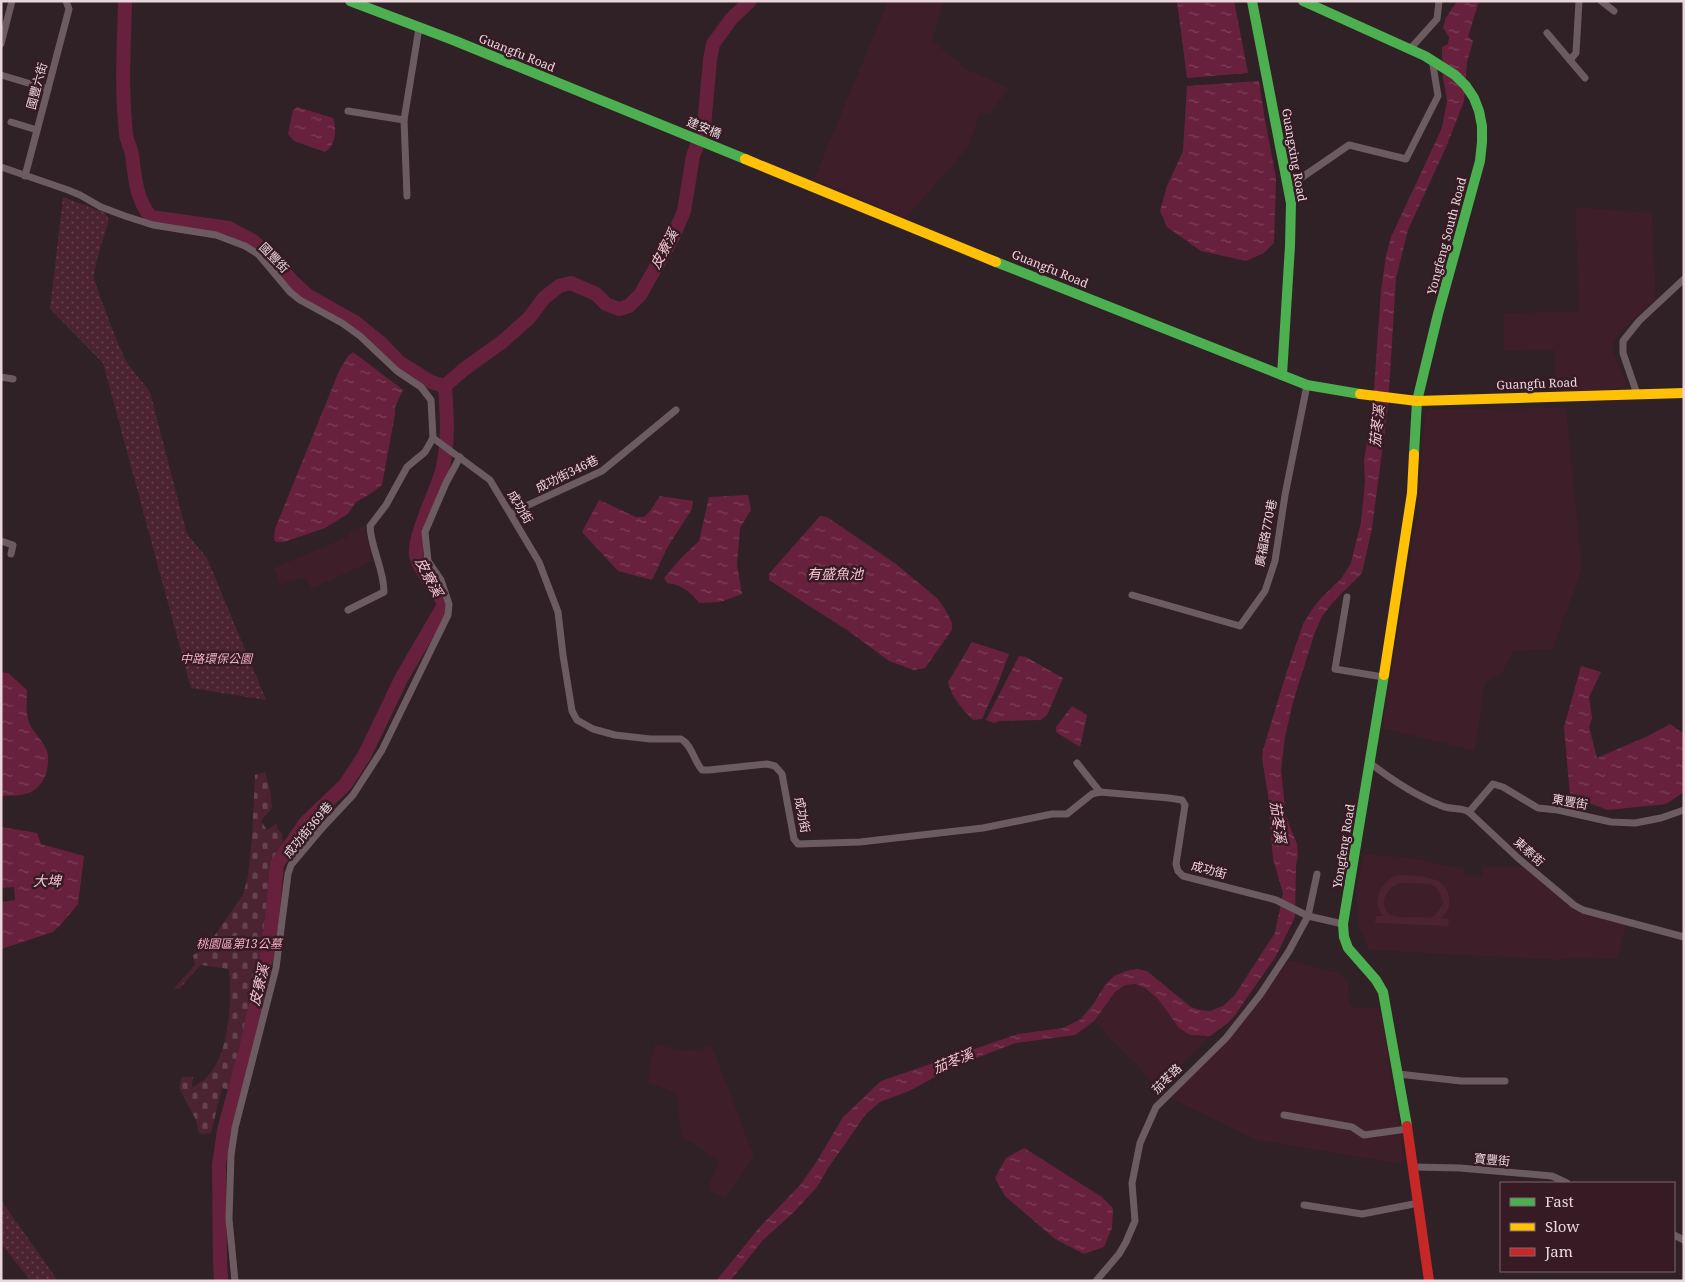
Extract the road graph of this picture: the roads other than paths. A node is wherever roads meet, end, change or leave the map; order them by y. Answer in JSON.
{"nodes":[{"id":1,"x":12,"y":1,"type":"edge"},
{"id":2,"x":66,"y":1,"type":"edge"},
{"id":3,"x":350,"y":1,"type":"edge"},
{"id":4,"x":1252,"y":1,"type":"edge"},
{"id":5,"x":1303,"y":1,"type":"edge"},
{"id":6,"x":1439,"y":1,"type":"edge"},
{"id":7,"x":1579,"y":1,"type":"edge"},
{"id":8,"x":1601,"y":1,"type":"edge"},
{"id":9,"x":1614,"y":10,"type":"dead end"},
{"id":10,"x":418,"y":28,"type":"junction"},
{"id":11,"x":1548,"y":33,"type":"dead end"},
{"id":12,"x":1,"y":44,"type":"edge"},
{"id":13,"x":1410,"y":49,"type":"junction"},
{"id":14,"x":1432,"y":59,"type":"junction"},
{"id":15,"x":1570,"y":60,"type":"junction"},
{"id":16,"x":1,"y":75,"type":"edge"},
{"id":17,"x":1585,"y":78,"type":"dead end"},
{"id":18,"x":48,"y":89,"type":"junction"},
{"id":19,"x":348,"y":111,"type":"dead end"},
{"id":20,"x":404,"y":120,"type":"junction"},
{"id":21,"x":11,"y":122,"type":"dead end"},
{"id":22,"x":673,"y":129,"type":"joint"},
{"id":23,"x":37,"y":130,"type":"junction"},
{"id":24,"x":725,"y":150,"type":"joint"},
{"id":25,"x":1,"y":167,"type":"edge"},
{"id":26,"x":25,"y":176,"type":"junction"},
{"id":27,"x":1288,"y":187,"type":"junction"},
{"id":28,"x":407,"y":196,"type":"dead end"},
{"id":29,"x":1684,"y":279,"type":"edge"},
{"id":30,"x":1282,"y":375,"type":"junction"},
{"id":31,"x":1,"y":377,"type":"edge"},
{"id":32,"x":13,"y":379,"type":"dead end"},
{"id":33,"x":1307,"y":385,"type":"junction"},
{"id":34,"x":1684,"y":393,"type":"edge"},
{"id":35,"x":1637,"y":394,"type":"junction"},
{"id":36,"x":1418,"y":401,"type":"junction"},
{"id":37,"x":676,"y":410,"type":"dead end"},
{"id":38,"x":435,"y":439,"type":"junction"},
{"id":39,"x":460,"y":457,"type":"junction"},
{"id":40,"x":511,"y":513,"type":"junction"},
{"id":41,"x":1,"y":541,"type":"edge"},
{"id":42,"x":11,"y":554,"type":"dead end"},
{"id":43,"x":1132,"y":595,"type":"dead end"},
{"id":44,"x":1346,"y":597,"type":"dead end"},
{"id":45,"x":348,"y":610,"type":"dead end"},
{"id":46,"x":1384,"y":676,"type":"junction"},
{"id":47,"x":1077,"y":763,"type":"dead end"},
{"id":48,"x":1370,"y":763,"type":"junction"},
{"id":49,"x":1100,"y":792,"type":"junction"},
{"id":50,"x":1684,"y":810,"type":"edge"},
{"id":51,"x":1469,"y":812,"type":"junction"},
{"id":52,"x":1317,"y":874,"type":"dead end"},
{"id":53,"x":1308,"y":916,"type":"junction"},
{"id":54,"x":1343,"y":924,"type":"junction"},
{"id":55,"x":1684,"y":937,"type":"edge"},
{"id":56,"x":1398,"y":1074,"type":"junction"},
{"id":57,"x":1505,"y":1082,"type":"dead end"},
{"id":58,"x":1284,"y":1115,"type":"dead end"},
{"id":59,"x":1407,"y":1128,"type":"junction"},
{"id":60,"x":1414,"y":1168,"type":"junction"},
{"id":61,"x":1565,"y":1182,"type":"edge"},
{"id":62,"x":1419,"y":1202,"type":"junction"},
{"id":63,"x":1304,"y":1205,"type":"dead end"},
{"id":64,"x":235,"y":1281,"type":"edge"},
{"id":65,"x":1096,"y":1281,"type":"edge"},
{"id":66,"x":1430,"y":1281,"type":"edge"}],
"edges":[{"from":1,"to":12,"type":"street"},
{"from":2,"to":18,"type":"street","name":"國豐六街"},
{"from":3,"to":10,"type":"street","name":"Guangfu Road"},
{"from":4,"to":27,"type":"street","name":"Guangxing Road"},
{"from":5,"to":13,"type":"street"},
{"from":6,"to":13,"type":"street"},
{"from":7,"to":15,"type":"street"},
{"from":8,"to":9,"type":"street"},
{"from":10,"to":20,"type":"street"},
{"from":10,"to":22,"type":"street","name":"Guangfu Road"},
{"from":11,"to":15,"type":"street"},
{"from":13,"to":14,"type":"street"},
{"from":14,"to":27,"type":"street"},
{"from":14,"to":36,"type":"street","name":"Yongfeng South Road"},
{"from":15,"to":17,"type":"street"},
{"from":16,"to":18,"type":"street"},
{"from":18,"to":23,"type":"street","name":"國豐六街"},
{"from":19,"to":20,"type":"street"},
{"from":20,"to":28,"type":"street"},
{"from":21,"to":23,"type":"street"},
{"from":22,"to":24,"type":"street","name":"建安橋"},
{"from":23,"to":26,"type":"street","name":"國豐六街"},
{"from":24,"to":30,"type":"street","name":"Guangfu Road"},
{"from":25,"to":26,"type":"street","name":"國豐街"},
{"from":26,"to":38,"type":"street","name":"國豐街"},
{"from":27,"to":30,"type":"street","name":"Guangxing Road"},
{"from":29,"to":35,"type":"street"},
{"from":30,"to":33,"type":"street","name":"Guangfu Road"},
{"from":31,"to":32,"type":"street"},
{"from":33,"to":36,"type":"street","name":"Guangfu Road"},
{"from":33,"to":43,"type":"street","name":"廣福路770巷"},
{"from":34,"to":35,"type":"street","name":"Guangfu Road"},
{"from":35,"to":36,"type":"street","name":"Guangfu Road"},
{"from":36,"to":46,"type":"street","name":"Yongfeng Road"},
{"from":37,"to":40,"type":"street","name":"成功街346巷"},
{"from":38,"to":39,"type":"street","name":"成功街"},
{"from":38,"to":45,"type":"street"},
{"from":39,"to":40,"type":"street","name":"成功街"},
{"from":39,"to":64,"type":"street","name":"成功街369巷"},
{"from":40,"to":49,"type":"street","name":"成功街"},
{"from":41,"to":42,"type":"street"},
{"from":44,"to":46,"type":"street"},
{"from":46,"to":48,"type":"street","name":"Yongfeng Road"},
{"from":47,"to":49,"type":"street"},
{"from":48,"to":51,"type":"street"},
{"from":48,"to":54,"type":"street","name":"Yongfeng Road"},
{"from":49,"to":53,"type":"street","name":"成功街"},
{"from":50,"to":51,"type":"street","name":"東豐街"},
{"from":51,"to":55,"type":"street","name":"東泰街"},
{"from":52,"to":53,"type":"street","name":"茄苳路"},
{"from":53,"to":54,"type":"street"},
{"from":53,"to":65,"type":"street","name":"茄苳路"},
{"from":54,"to":56,"type":"street","name":"Yongfeng Road"},
{"from":56,"to":57,"type":"street"},
{"from":56,"to":59,"type":"street","name":"Yongfeng Road"},
{"from":58,"to":59,"type":"street"},
{"from":59,"to":60,"type":"street","name":"Yongfeng Road"},
{"from":60,"to":61,"type":"street","name":"寶豐街"},
{"from":60,"to":62,"type":"street","name":"Yongfeng Road"},
{"from":62,"to":63,"type":"street"},
{"from":62,"to":66,"type":"street","name":"Yongfeng Road"}]}
